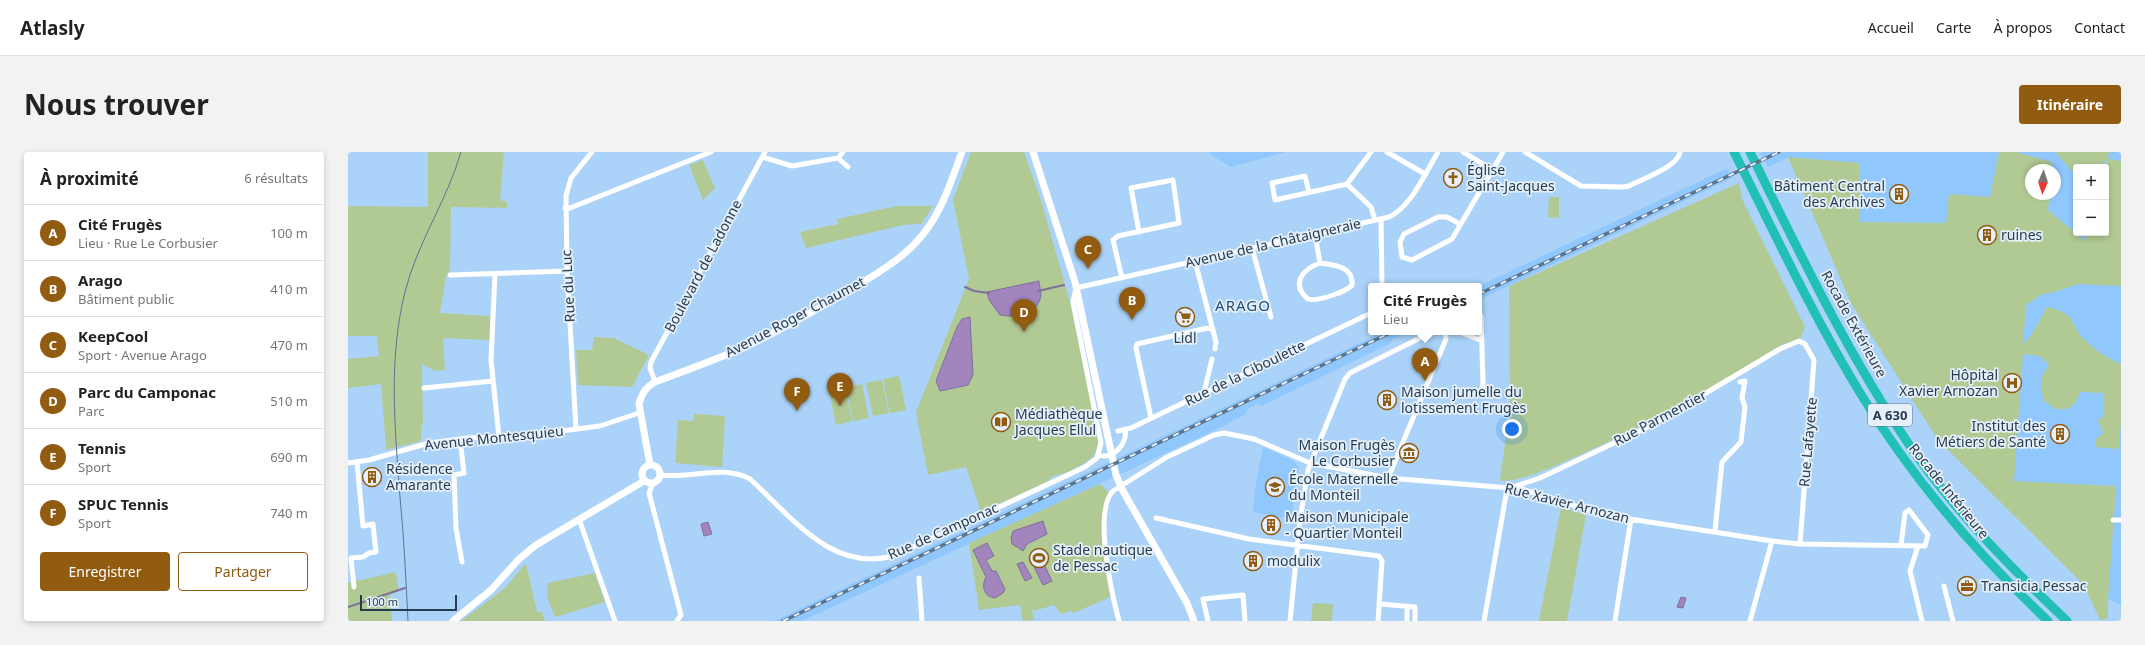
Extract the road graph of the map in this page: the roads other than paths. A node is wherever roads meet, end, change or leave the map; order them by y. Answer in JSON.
{"nodes":[{"id":1,"x":592,"y":152,"type":"edge"},
{"id":2,"x":711,"y":152,"type":"edge"},
{"id":3,"x":765,"y":152,"type":"edge"},
{"id":4,"x":843,"y":152,"type":"edge"},
{"id":5,"x":962,"y":152,"type":"edge"},
{"id":6,"x":1033,"y":152,"type":"edge"},
{"id":7,"x":1371,"y":152,"type":"edge"},
{"id":8,"x":1387,"y":152,"type":"edge"},
{"id":9,"x":1438,"y":152,"type":"edge"},
{"id":10,"x":1463,"y":152,"type":"edge"},
{"id":11,"x":1503,"y":152,"type":"edge"},
{"id":12,"x":1525,"y":152,"type":"edge"},
{"id":13,"x":1680,"y":152,"type":"edge"},
{"id":14,"x":1734,"y":152,"type":"edge"},
{"id":15,"x":1750,"y":152,"type":"edge"},
{"id":16,"x":762,"y":157,"type":"junction"},
{"id":17,"x":838,"y":158,"type":"junction"},
{"id":18,"x":848,"y":167,"type":"dead end"},
{"id":19,"x":1493,"y":170,"type":"junction"},
{"id":20,"x":1425,"y":174,"type":"junction"},
{"id":21,"x":1347,"y":184,"type":"junction"},
{"id":22,"x":1309,"y":192,"type":"junction"},
{"id":23,"x":565,"y":208,"type":"junction"},
{"id":24,"x":1378,"y":219,"type":"junction"},
{"id":25,"x":1460,"y":224,"type":"junction"},
{"id":26,"x":1139,"y":232,"type":"junction"},
{"id":27,"x":1315,"y":234,"type":"junction"},
{"id":28,"x":1252,"y":248,"type":"junction"},
{"id":29,"x":1195,"y":261,"type":"junction"},
{"id":30,"x":1320,"y":263,"type":"junction"},
{"id":31,"x":567,"y":271,"type":"junction"},
{"id":32,"x":495,"y":274,"type":"junction"},
{"id":33,"x":450,"y":275,"type":"dead end"},
{"id":34,"x":1122,"y":278,"type":"junction"},
{"id":35,"x":1382,"y":283,"type":"edge"},
{"id":36,"x":1076,"y":288,"type":"junction"},
{"id":37,"x":1368,"y":314,"type":"edge"},
{"id":38,"x":1271,"y":317,"type":"dead end"},
{"id":39,"x":1212,"y":327,"type":"junction"},
{"id":40,"x":1426,"y":335,"type":"edge"},
{"id":41,"x":1446,"y":335,"type":"edge"},
{"id":42,"x":1467,"y":335,"type":"edge"},
{"id":43,"x":1482,"y":335,"type":"edge"},
{"id":44,"x":1482,"y":341,"type":"junction"},
{"id":45,"x":1805,"y":344,"type":"joint"},
{"id":46,"x":1215,"y":349,"type":"dead end"},
{"id":47,"x":1212,"y":359,"type":"dead end"},
{"id":48,"x":493,"y":382,"type":"junction"},
{"id":49,"x":656,"y":382,"type":"junction"},
{"id":50,"x":1740,"y":382,"type":"dead end"},
{"id":51,"x":424,"y":388,"type":"dead end"},
{"id":52,"x":1206,"y":392,"type":"junction"},
{"id":53,"x":1481,"y":393,"type":"dead end"},
{"id":54,"x":639,"y":413,"type":"junction"},
{"id":55,"x":1151,"y":418,"type":"junction"},
{"id":56,"x":576,"y":429,"type":"junction"},
{"id":57,"x":1125,"y":430,"type":"junction"},
{"id":58,"x":1118,"y":431,"type":"dead end"},
{"id":59,"x":499,"y":437,"type":"junction"},
{"id":60,"x":460,"y":439,"type":"junction"},
{"id":61,"x":1099,"y":455,"type":"junction"},
{"id":62,"x":357,"y":462,"type":"junction"},
{"id":63,"x":348,"y":463,"type":"edge"},
{"id":64,"x":1310,"y":463,"type":"junction"},
{"id":65,"x":650,"y":465,"type":"junction"},
{"id":66,"x":660,"y":475,"type":"junction"},
{"id":67,"x":1388,"y":478,"type":"junction"},
{"id":68,"x":644,"y":480,"type":"junction"},
{"id":69,"x":653,"y":483,"type":"junction"},
{"id":70,"x":1510,"y":488,"type":"junction"},
{"id":71,"x":1156,"y":518,"type":"dead end"},
{"id":72,"x":579,"y":519,"type":"junction"},
{"id":73,"x":1631,"y":519,"type":"junction"},
{"id":74,"x":2113,"y":520,"type":"dead end"},
{"id":75,"x":2121,"y":520,"type":"edge"},
{"id":76,"x":1715,"y":531,"type":"junction"},
{"id":77,"x":1772,"y":541,"type":"junction"},
{"id":78,"x":1800,"y":544,"type":"junction"},
{"id":79,"x":1901,"y":545,"type":"junction"},
{"id":80,"x":1297,"y":546,"type":"junction"},
{"id":81,"x":1918,"y":546,"type":"junction"},
{"id":82,"x":462,"y":562,"type":"dead end"},
{"id":83,"x":919,"y":578,"type":"dead end"},
{"id":84,"x":1944,"y":586,"type":"dead end"},
{"id":85,"x":354,"y":587,"type":"dead end"},
{"id":86,"x":1380,"y":604,"type":"junction"},
{"id":87,"x":1407,"y":607,"type":"junction"},
{"id":88,"x":452,"y":621,"type":"edge"},
{"id":89,"x":615,"y":621,"type":"edge"},
{"id":90,"x":677,"y":621,"type":"edge"},
{"id":91,"x":922,"y":621,"type":"edge"},
{"id":92,"x":1119,"y":621,"type":"edge"},
{"id":93,"x":1194,"y":621,"type":"edge"},
{"id":94,"x":1208,"y":621,"type":"edge"},
{"id":95,"x":1245,"y":621,"type":"edge"},
{"id":96,"x":1290,"y":621,"type":"edge"},
{"id":97,"x":1378,"y":621,"type":"edge"},
{"id":98,"x":1407,"y":621,"type":"edge"},
{"id":99,"x":1415,"y":621,"type":"edge"},
{"id":100,"x":1484,"y":621,"type":"edge"},
{"id":101,"x":1614,"y":621,"type":"edge"},
{"id":102,"x":1750,"y":621,"type":"edge"},
{"id":103,"x":1922,"y":621,"type":"edge"},
{"id":104,"x":1953,"y":621,"type":"edge"},
{"id":105,"x":2048,"y":621,"type":"edge"},
{"id":106,"x":2067,"y":621,"type":"edge"}],
"edges":[{"from":1,"to":23,"type":"street","name":"Rue du Luc"},
{"from":2,"to":23,"type":"street"},
{"from":3,"to":16,"type":"street","name":"Boulevard de Ladonne"},
{"from":4,"to":17,"type":"street"},
{"from":5,"to":49,"type":"street","name":"Avenue Roger Chaumet"},
{"from":6,"to":36,"type":"street"},
{"from":7,"to":21,"type":"street"},
{"from":8,"to":20,"type":"street"},
{"from":9,"to":20,"type":"street","name":"Avenue de la Châtaigneraie"},
{"from":10,"to":19,"type":"street"},
{"from":11,"to":19,"type":"street"},
{"from":12,"to":13,"type":"street"},
{"from":14,"to":105,"type":"highway","name":"Rocade Intérieure","number":"A 630"},
{"from":15,"to":106,"type":"highway","name":"Rocade Extérieure","number":"A 630"},
{"from":16,"to":17,"type":"street"},
{"from":16,"to":49,"type":"street","name":"Boulevard de Ladonne"},
{"from":17,"to":18,"type":"street"},
{"from":19,"to":25,"type":"street"},
{"from":20,"to":24,"type":"street","name":"Avenue de la Châtaigneraie"},
{"from":21,"to":22,"type":"street"},
{"from":21,"to":24,"type":"street"},
{"from":22,"to":22,"type":"street"},
{"from":23,"to":31,"type":"street","name":"Rue du Luc"},
{"from":24,"to":27,"type":"street","name":"Avenue de la Châtaigneraie"},
{"from":24,"to":35,"type":"street"},
{"from":25,"to":25,"type":"street"},
{"from":26,"to":26,"type":"street"},
{"from":26,"to":34,"type":"street"},
{"from":27,"to":28,"type":"street","name":"Avenue de la Châtaigneraie"},
{"from":27,"to":30,"type":"street"},
{"from":28,"to":29,"type":"street","name":"Avenue de la Châtaigneraie"},
{"from":28,"to":38,"type":"street"},
{"from":29,"to":34,"type":"street","name":"Avenue de la Châtaigneraie"},
{"from":29,"to":39,"type":"street"},
{"from":30,"to":30,"type":"street"},
{"from":31,"to":32,"type":"street"},
{"from":31,"to":56,"type":"street","name":"Rue du Luc"},
{"from":32,"to":33,"type":"street"},
{"from":32,"to":48,"type":"street"},
{"from":34,"to":36,"type":"street","name":"Avenue de la Châtaigneraie"},
{"from":36,"to":61,"type":"street"},
{"from":36,"to":93,"type":"street"},
{"from":37,"to":52,"type":"street","name":"Rue de la Ciboulette"},
{"from":39,"to":46,"type":"street"},
{"from":39,"to":55,"type":"street"},
{"from":40,"to":64,"type":"street"},
{"from":41,"to":67,"type":"street"},
{"from":42,"to":44,"type":"street"},
{"from":43,"to":44,"type":"street"},
{"from":44,"to":53,"type":"street"},
{"from":45,"to":70,"type":"street","name":"Rue Parmentier"},
{"from":45,"to":78,"type":"street","name":"Rue Lafayette"},
{"from":47,"to":52,"type":"street"},
{"from":48,"to":51,"type":"street"},
{"from":48,"to":59,"type":"street"},
{"from":49,"to":54,"type":"street","name":"Avenue Roger Chaumet"},
{"from":50,"to":76,"type":"street"},
{"from":52,"to":55,"type":"street","name":"Rue de la Ciboulette"},
{"from":54,"to":56,"type":"street","name":"Avenue Montesquieu"},
{"from":54,"to":65,"type":"street","name":"Avenue Roger Chaumet"},
{"from":55,"to":57,"type":"street","name":"Rue de la Ciboulette"},
{"from":56,"to":59,"type":"street","name":"Avenue Montesquieu"},
{"from":57,"to":58,"type":"street","name":"Rue de la Ciboulette"},
{"from":57,"to":61,"type":"street"},
{"from":59,"to":60,"type":"street","name":"Avenue Montesquieu"},
{"from":60,"to":62,"type":"street","name":"Avenue Montesquieu"},
{"from":60,"to":82,"type":"street"},
{"from":61,"to":66,"type":"street","name":"Rue de Camponac"},
{"from":62,"to":63,"type":"street","name":"Avenue Montesquieu"},
{"from":62,"to":85,"type":"street"},
{"from":64,"to":67,"type":"street","name":"Rue Xavier Arnozan"},
{"from":64,"to":80,"type":"street"},
{"from":64,"to":92,"type":"street","name":"Rue Xavier Arnozan"},
{"from":65,"to":66,"type":"street"},
{"from":65,"to":68,"type":"street"},
{"from":66,"to":69,"type":"street"},
{"from":67,"to":70,"type":"street","name":"Rue Xavier Arnozan"},
{"from":68,"to":69,"type":"street"},
{"from":68,"to":72,"type":"street"},
{"from":69,"to":90,"type":"street"},
{"from":70,"to":73,"type":"street","name":"Rue Xavier Arnozan"},
{"from":70,"to":100,"type":"street"},
{"from":71,"to":80,"type":"street"},
{"from":72,"to":88,"type":"street"},
{"from":72,"to":89,"type":"street"},
{"from":73,"to":76,"type":"street","name":"Rue Xavier Arnozan"},
{"from":73,"to":101,"type":"street"},
{"from":74,"to":75,"type":"street"},
{"from":76,"to":77,"type":"street","name":"Rue Xavier Arnozan"},
{"from":77,"to":78,"type":"street","name":"Rue Xavier Arnozan"},
{"from":77,"to":102,"type":"street"},
{"from":78,"to":79,"type":"street","name":"Rue Xavier Arnozan"},
{"from":79,"to":81,"type":"street","name":"Rue Xavier Arnozan"},
{"from":79,"to":81,"type":"street"},
{"from":80,"to":86,"type":"street"},
{"from":80,"to":96,"type":"street"},
{"from":81,"to":103,"type":"street"},
{"from":83,"to":91,"type":"street"},
{"from":84,"to":104,"type":"street"},
{"from":86,"to":87,"type":"street"},
{"from":86,"to":97,"type":"street"},
{"from":87,"to":98,"type":"street"},
{"from":87,"to":99,"type":"street"},
{"from":94,"to":95,"type":"street"}]}
